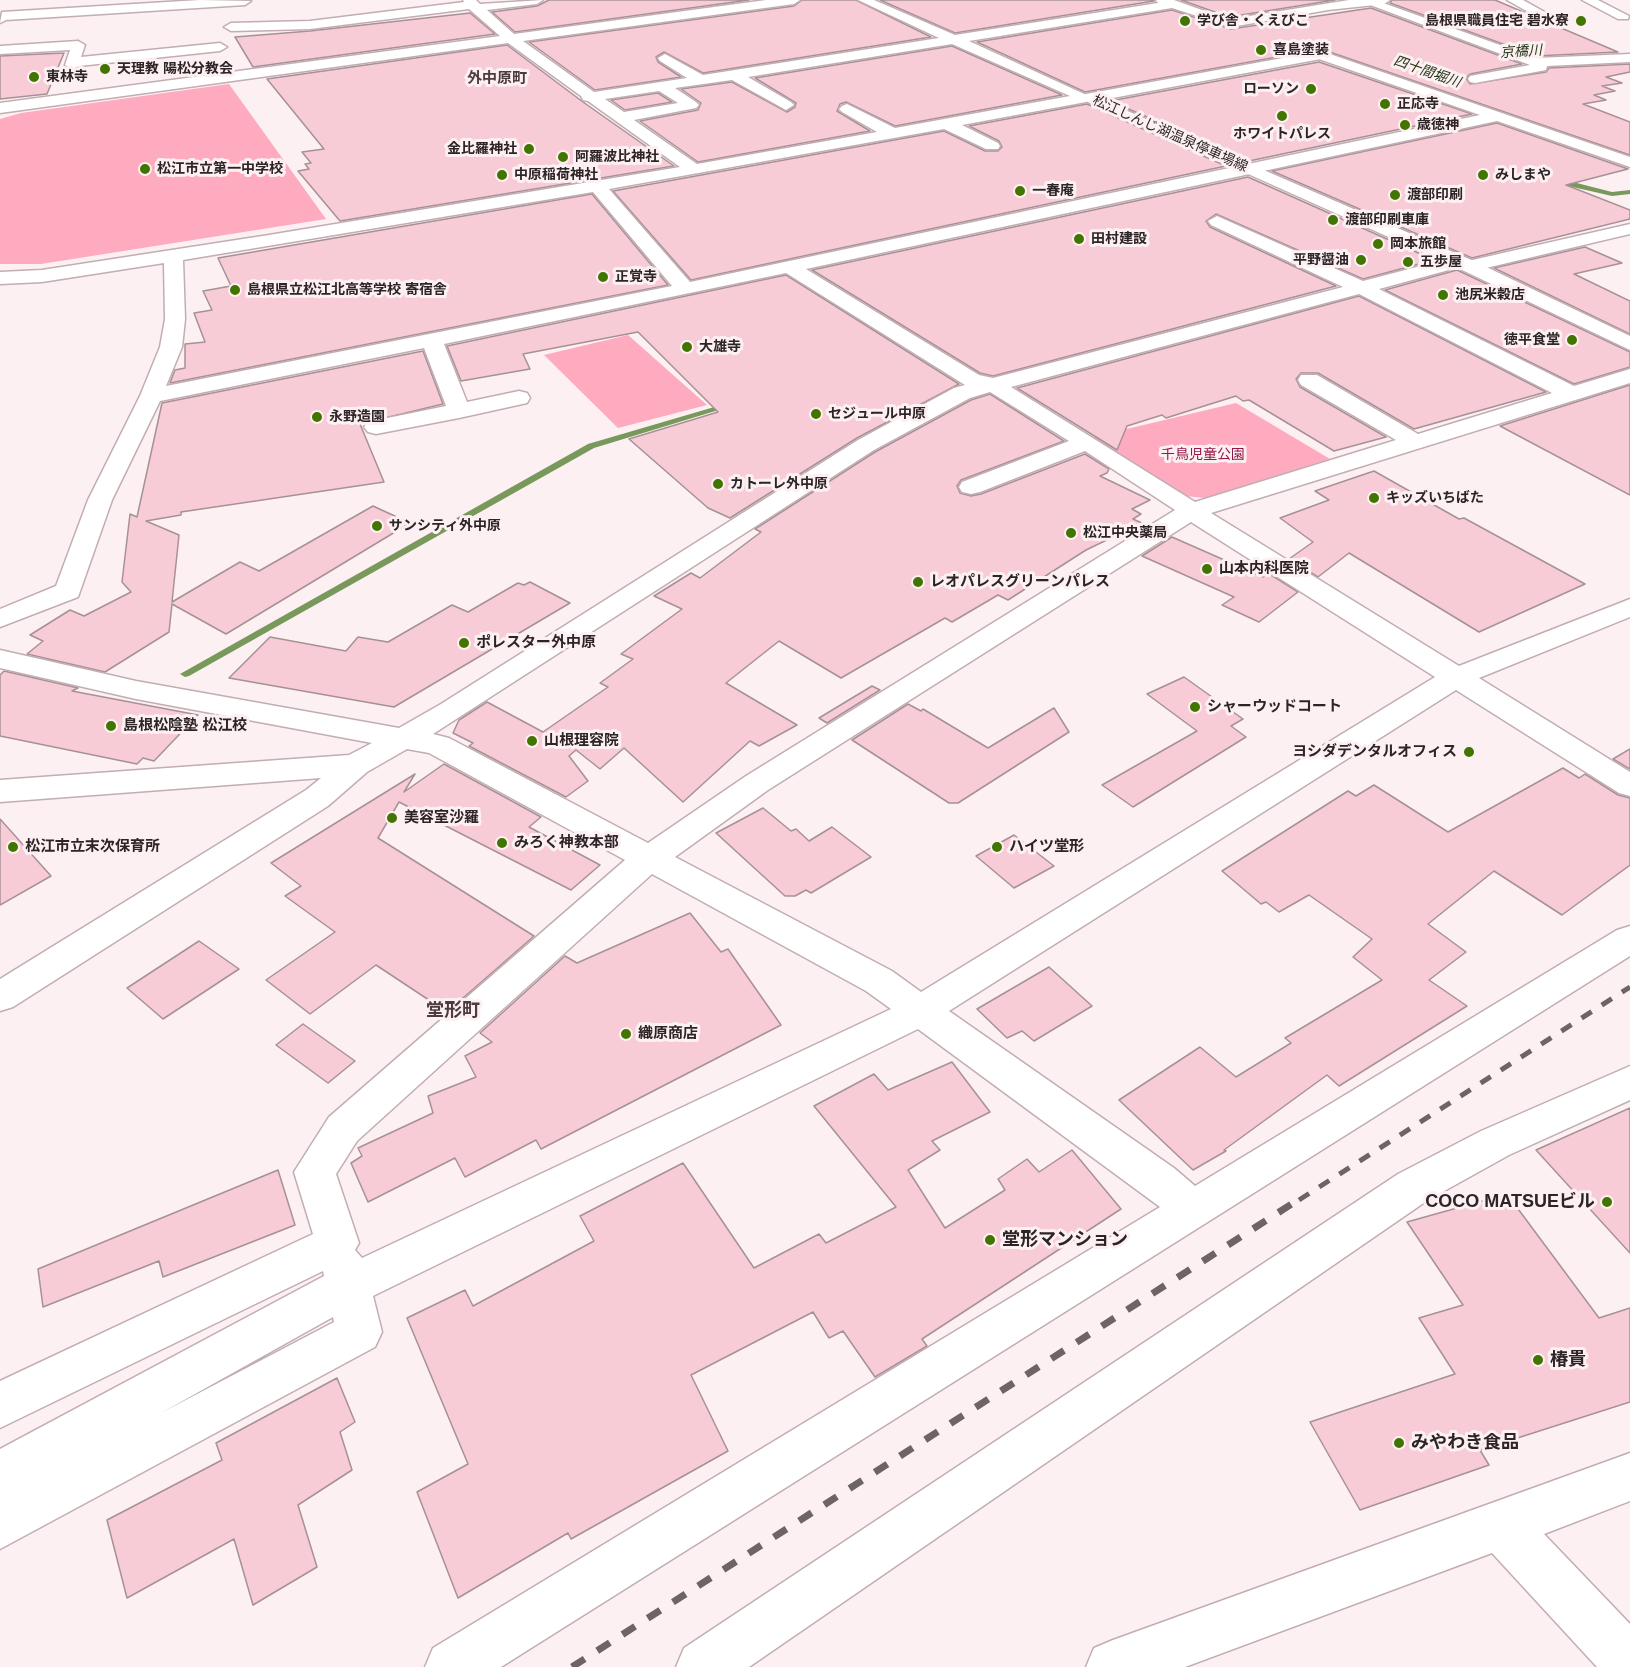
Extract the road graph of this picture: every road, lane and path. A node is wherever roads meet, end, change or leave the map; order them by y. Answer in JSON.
{"nodes":[{"id":1,"x":245,"y":0,"type":"edge"},
{"id":2,"x":537,"y":0,"type":"edge"},
{"id":3,"x":794,"y":0,"type":"edge"},
{"id":4,"x":864,"y":0,"type":"edge"},
{"id":5,"x":1384,"y":0,"type":"edge"},
{"id":6,"x":1513,"y":0,"type":"edge"},
{"id":7,"x":1588,"y":0,"type":"edge"},
{"id":8,"x":1365,"y":1,"type":"edge"},
{"id":9,"x":1167,"y":2,"type":"edge"},
{"id":10,"x":472,"y":4,"type":"edge"},
{"id":11,"x":1544,"y":15,"type":"dead end"},
{"id":12,"x":1623,"y":16,"type":"dead end"},
{"id":13,"x":0,"y":19,"type":"edge"},
{"id":14,"x":516,"y":21,"type":"dead end"},
{"id":15,"x":495,"y":23,"type":"junction"},
{"id":16,"x":231,"y":27,"type":"junction"},
{"id":17,"x":511,"y":39,"type":"junction"},
{"id":18,"x":956,"y":40,"type":"junction"},
{"id":19,"x":220,"y":47,"type":"junction"},
{"id":20,"x":1299,"y":47,"type":"dead end"},
{"id":21,"x":0,"y":50,"type":"edge"},
{"id":22,"x":747,"y":55,"type":"dead end"},
{"id":23,"x":1321,"y":55,"type":"junction"},
{"id":24,"x":277,"y":56,"type":"dead end"},
{"id":25,"x":849,"y":57,"type":"junction"},
{"id":26,"x":666,"y":58,"type":"dead end"},
{"id":27,"x":1630,"y":58,"type":"edge"},
{"id":28,"x":1576,"y":61,"type":"junction"},
{"id":29,"x":72,"y":62,"type":"junction"},
{"id":30,"x":1543,"y":62,"type":"junction"},
{"id":31,"x":812,"y":63,"type":"junction"},
{"id":32,"x":868,"y":67,"type":"dead end"},
{"id":33,"x":288,"y":69,"type":"junction"},
{"id":34,"x":774,"y":69,"type":"junction"},
{"id":35,"x":832,"y":73,"type":"dead end"},
{"id":36,"x":1609,"y":73,"type":"dead end"},
{"id":37,"x":734,"y":75,"type":"junction"},
{"id":38,"x":1475,"y":79,"type":"dead end"},
{"id":39,"x":210,"y":80,"type":"junction"},
{"id":40,"x":701,"y":80,"type":"junction"},
{"id":41,"x":662,"y":86,"type":"junction"},
{"id":42,"x":588,"y":97,"type":"junction"},
{"id":43,"x":1086,"y":98,"type":"junction"},
{"id":44,"x":59,"y":100,"type":"junction"},
{"id":45,"x":786,"y":105,"type":"dead end"},
{"id":46,"x":0,"y":108,"type":"edge"},
{"id":47,"x":847,"y":109,"type":"dead end"},
{"id":48,"x":1499,"y":116,"type":"junction"},
{"id":49,"x":618,"y":118,"type":"junction"},
{"id":50,"x":947,"y":124,"type":"junction"},
{"id":51,"x":890,"y":132,"type":"junction"},
{"id":52,"x":992,"y":146,"type":"dead end"},
{"id":53,"x":1630,"y":162,"type":"edge"},
{"id":54,"x":694,"y":170,"type":"junction"},
{"id":55,"x":1249,"y":170,"type":"junction"},
{"id":56,"x":597,"y":186,"type":"junction"},
{"id":57,"x":1217,"y":221,"type":"dead end"},
{"id":58,"x":1630,"y":229,"type":"edge"},
{"id":59,"x":172,"y":256,"type":"junction"},
{"id":60,"x":1464,"y":264,"type":"junction"},
{"id":61,"x":789,"y":267,"type":"junction"},
{"id":62,"x":0,"y":278,"type":"edge"},
{"id":63,"x":1359,"y":287,"type":"junction"},
{"id":64,"x":685,"y":289,"type":"junction"},
{"id":65,"x":432,"y":340,"type":"junction"},
{"id":66,"x":1630,"y":344,"type":"edge"},
{"id":67,"x":1630,"y":376,"type":"edge"},
{"id":68,"x":1309,"y":380,"type":"dead end"},
{"id":69,"x":991,"y":384,"type":"junction"},
{"id":70,"x":1572,"y":394,"type":"junction"},
{"id":71,"x":151,"y":396,"type":"junction"},
{"id":72,"x":519,"y":398,"type":"dead end"},
{"id":73,"x":459,"y":411,"type":"junction"},
{"id":74,"x":376,"y":427,"type":"dead end"},
{"id":75,"x":1087,"y":442,"type":"junction"},
{"id":76,"x":1416,"y":442,"type":"junction"},
{"id":77,"x":971,"y":487,"type":"dead end"},
{"id":78,"x":1191,"y":511,"type":"junction"},
{"id":79,"x":1630,"y":607,"type":"edge"},
{"id":80,"x":0,"y":619,"type":"edge"},
{"id":81,"x":0,"y":659,"type":"edge"},
{"id":82,"x":1455,"y":678,"type":"junction"},
{"id":83,"x":402,"y":739,"type":"junction"},
{"id":84,"x":356,"y":765,"type":"junction"},
{"id":85,"x":1630,"y":786,"type":"edge"},
{"id":86,"x":0,"y":791,"type":"edge"},
{"id":87,"x":649,"y":858,"type":"junction"},
{"id":88,"x":1630,"y":939,"type":"edge"},
{"id":89,"x":0,"y":998,"type":"edge"},
{"id":90,"x":921,"y":1010,"type":"junction"},
{"id":91,"x":1630,"y":1082,"type":"edge"},
{"id":92,"x":1193,"y":1210,"type":"junction"},
{"id":93,"x":342,"y":1264,"type":"junction"},
{"id":94,"x":0,"y":1405,"type":"edge"},
{"id":95,"x":0,"y":1475,"type":"edge"},
{"id":96,"x":1630,"y":1477,"type":"edge"},
{"id":97,"x":0,"y":1524,"type":"edge"},
{"id":98,"x":1502,"y":1526,"type":"junction"},
{"id":99,"x":1630,"y":1663,"type":"edge"},
{"id":100,"x":452,"y":1667,"type":"edge"},
{"id":101,"x":704,"y":1667,"type":"edge"},
{"id":102,"x":1113,"y":1667,"type":"edge"}],
"edges":[{"from":1,"to":13,"type":"street"},
{"from":1,"to":16,"type":"street"},
{"from":2,"to":10,"type":"street"},
{"from":3,"to":17,"type":"street"},
{"from":4,"to":18,"type":"street"},
{"from":5,"to":8,"type":"street"},
{"from":6,"to":11,"type":"street"},
{"from":7,"to":12,"type":"street"},
{"from":8,"to":9,"type":"street"},
{"from":8,"to":30,"type":"street"},
{"from":9,"to":18,"type":"street"},
{"from":10,"to":15,"type":"street"},
{"from":10,"to":16,"type":"street"},
{"from":14,"to":15,"type":"street"},
{"from":15,"to":17,"type":"street"},
{"from":16,"to":19,"type":"street"},
{"from":17,"to":33,"type":"street"},
{"from":17,"to":42,"type":"street"},
{"from":18,"to":25,"type":"street"},
{"from":18,"to":43,"type":"street"},
{"from":19,"to":29,"type":"street"},
{"from":19,"to":39,"type":"street"},
{"from":20,"to":23,"type":"street"},
{"from":21,"to":29,"type":"street"},
{"from":22,"to":34,"type":"street"},
{"from":23,"to":43,"type":"street","name":"松江しんじ湖温泉停車場線"},
{"from":23,"to":48,"type":"street"},
{"from":24,"to":33,"type":"street"},
{"from":25,"to":31,"type":"street"},
{"from":25,"to":32,"type":"street"},
{"from":26,"to":40,"type":"street"},
{"from":27,"to":28,"type":"street"},
{"from":28,"to":30,"type":"street"},
{"from":28,"to":36,"type":"street"},
{"from":29,"to":44,"type":"street"},
{"from":30,"to":38,"type":"street"},
{"from":31,"to":34,"type":"street"},
{"from":31,"to":35,"type":"street"},
{"from":33,"to":39,"type":"street"},
{"from":34,"to":37,"type":"street"},
{"from":37,"to":40,"type":"street"},
{"from":37,"to":45,"type":"street"},
{"from":39,"to":44,"type":"street"},
{"from":40,"to":41,"type":"street"},
{"from":41,"to":42,"type":"street"},
{"from":41,"to":49,"type":"street"},
{"from":42,"to":49,"type":"street"},
{"from":43,"to":50,"type":"street"},
{"from":43,"to":55,"type":"street","name":"松江しんじ湖温泉停車場線"},
{"from":44,"to":46,"type":"street"},
{"from":47,"to":51,"type":"street"},
{"from":48,"to":53,"type":"street"},
{"from":48,"to":55,"type":"street"},
{"from":49,"to":54,"type":"street"},
{"from":50,"to":51,"type":"street"},
{"from":50,"to":52,"type":"street"},
{"from":51,"to":54,"type":"street"},
{"from":54,"to":56,"type":"street"},
{"from":55,"to":60,"type":"street","name":"松江しんじ湖温泉停車場線"},
{"from":55,"to":61,"type":"street"},
{"from":56,"to":59,"type":"street"},
{"from":56,"to":64,"type":"street"},
{"from":57,"to":63,"type":"street"},
{"from":58,"to":60,"type":"street"},
{"from":59,"to":62,"type":"street"},
{"from":59,"to":71,"type":"street"},
{"from":60,"to":63,"type":"street"},
{"from":60,"to":66,"type":"street","name":"松江しんじ湖温泉停車場線"},
{"from":61,"to":64,"type":"street"},
{"from":61,"to":69,"type":"street"},
{"from":63,"to":69,"type":"street"},
{"from":63,"to":70,"type":"street"},
{"from":64,"to":65,"type":"street"},
{"from":65,"to":71,"type":"street"},
{"from":65,"to":73,"type":"street"},
{"from":67,"to":70,"type":"street"},
{"from":68,"to":76,"type":"street"},
{"from":69,"to":75,"type":"street"},
{"from":69,"to":83,"type":"street"},
{"from":70,"to":76,"type":"street"},
{"from":71,"to":80,"type":"street"},
{"from":72,"to":73,"type":"street"},
{"from":73,"to":74,"type":"street"},
{"from":75,"to":77,"type":"street"},
{"from":75,"to":78,"type":"street"},
{"from":76,"to":78,"type":"street"},
{"from":78,"to":82,"type":"street"},
{"from":78,"to":87,"type":"street"},
{"from":79,"to":82,"type":"street"},
{"from":81,"to":83,"type":"street"},
{"from":82,"to":85,"type":"street"},
{"from":82,"to":90,"type":"street"},
{"from":83,"to":84,"type":"street"},
{"from":83,"to":87,"type":"street"},
{"from":84,"to":86,"type":"street"},
{"from":84,"to":89,"type":"street"},
{"from":87,"to":90,"type":"street"},
{"from":87,"to":93,"type":"street"},
{"from":88,"to":92,"type":"street"},
{"from":90,"to":92,"type":"street"},
{"from":90,"to":93,"type":"street"},
{"from":91,"to":101,"type":"street"},
{"from":92,"to":100,"type":"street"},
{"from":93,"to":94,"type":"street"},
{"from":93,"to":95,"type":"street"},
{"from":93,"to":97,"type":"street"},
{"from":96,"to":98,"type":"street"},
{"from":98,"to":99,"type":"street"},
{"from":98,"to":102,"type":"street"}]}
